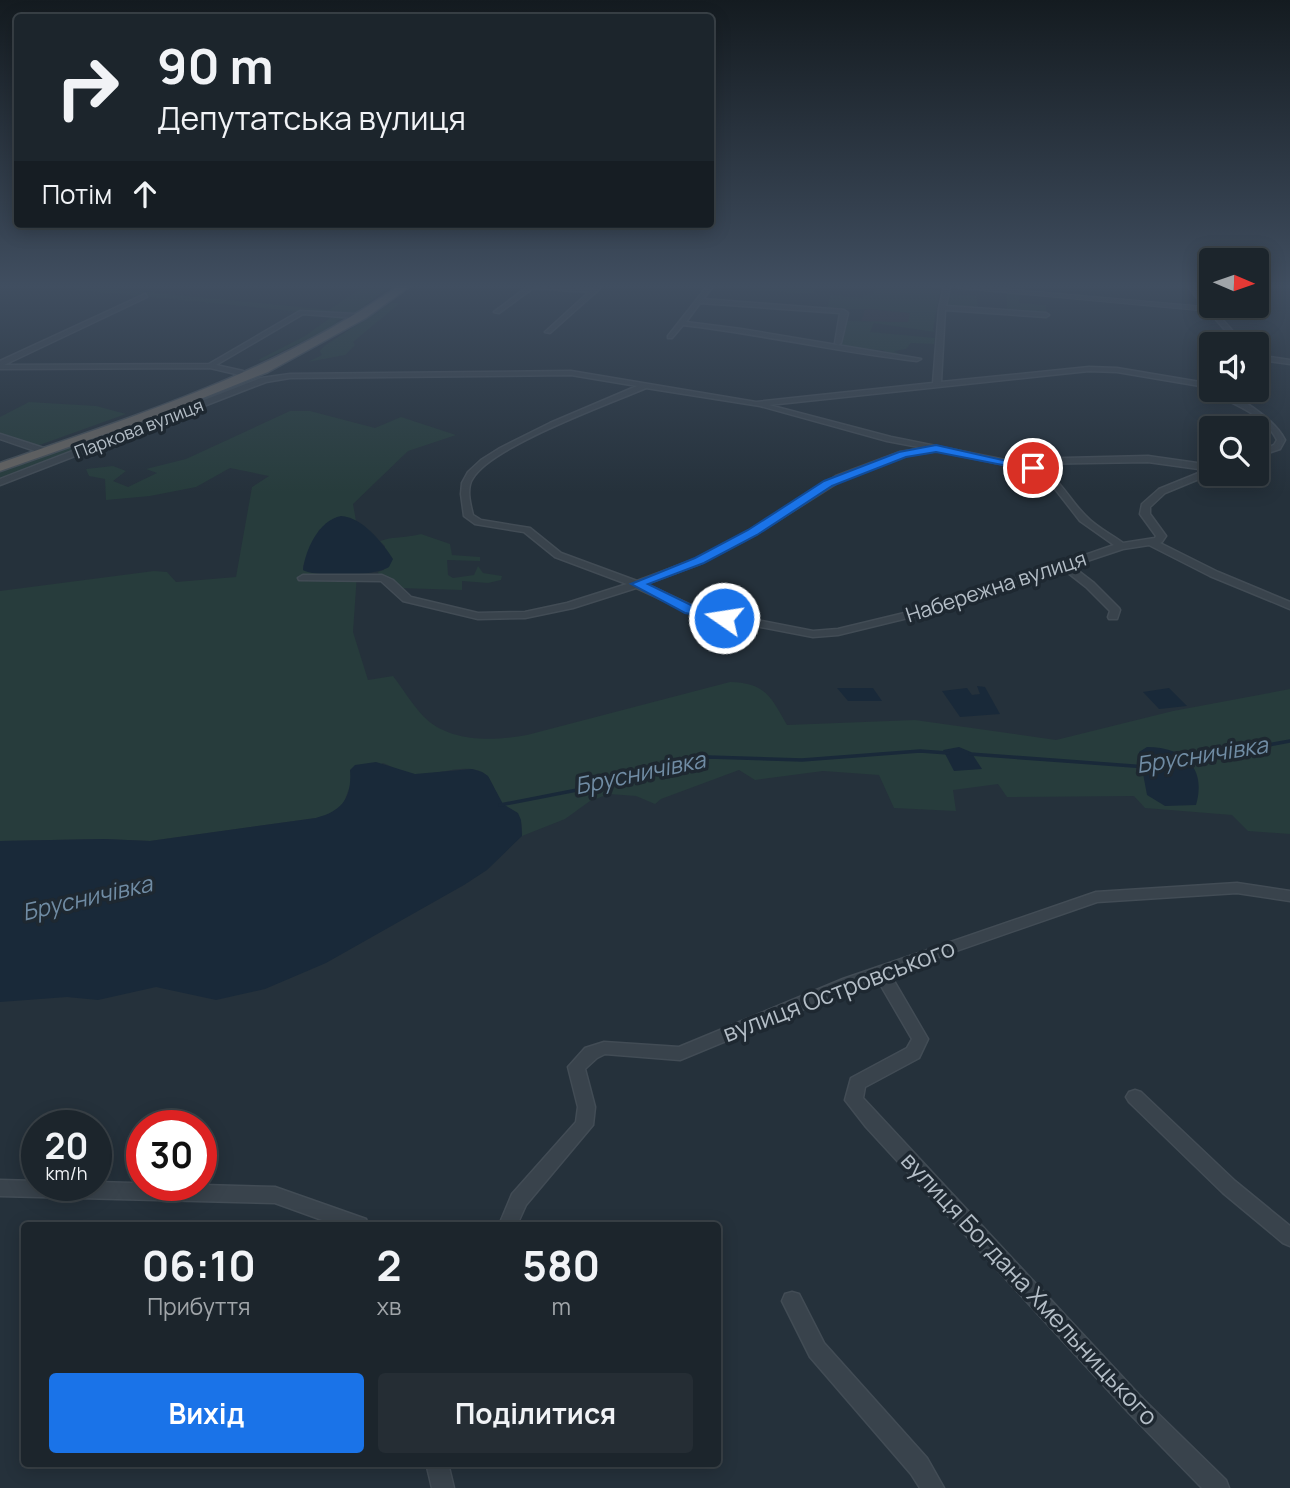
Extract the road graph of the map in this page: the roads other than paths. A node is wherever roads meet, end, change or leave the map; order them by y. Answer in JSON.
{"nodes":[{"id":1,"x":26,"y":353,"type":"edge"},
{"id":2,"x":230,"y":353,"type":"edge"},
{"id":3,"x":287,"y":353,"type":"edge"},
{"id":4,"x":291,"y":353,"type":"edge"},
{"id":5,"x":859,"y":353,"type":"edge"},
{"id":6,"x":939,"y":353,"type":"edge"},
{"id":7,"x":918,"y":359,"type":"dead end"},
{"id":8,"x":1269,"y":361,"type":"edge"},
{"id":9,"x":1289,"y":362,"type":"edge"},
{"id":10,"x":0,"y":366,"type":"edge"},
{"id":11,"x":210,"y":366,"type":"junction"},
{"id":12,"x":245,"y":374,"type":"junction"},
{"id":13,"x":1199,"y":384,"type":"edge"},
{"id":14,"x":647,"y":385,"type":"junction"},
{"id":15,"x":937,"y":385,"type":"junction"},
{"id":16,"x":1232,"y":402,"type":"edge"},
{"id":17,"x":756,"y":404,"type":"junction"},
{"id":18,"x":3,"y":438,"type":"edge"},
{"id":19,"x":890,"y":439,"type":"junction"},
{"id":20,"x":62,"y":445,"type":"junction"},
{"id":21,"x":1277,"y":447,"type":"junction"},
{"id":22,"x":936,"y":449,"type":"junction"},
{"id":23,"x":40,"y":450,"type":"junction"},
{"id":24,"x":1269,"y":450,"type":"edge"},
{"id":25,"x":80,"y":452,"type":"junction"},
{"id":26,"x":1290,"y":453,"type":"edge"},
{"id":27,"x":903,"y":454,"type":"junction"},
{"id":28,"x":0,"y":461,"type":"edge"},
{"id":29,"x":1016,"y":463,"type":"junction"},
{"id":30,"x":0,"y":467,"type":"edge"},
{"id":31,"x":1199,"y":467,"type":"edge"},
{"id":32,"x":1199,"y":474,"type":"edge"},
{"id":33,"x":0,"y":482,"type":"edge"},
{"id":34,"x":1151,"y":542,"type":"junction"},
{"id":35,"x":1121,"y":545,"type":"junction"},
{"id":36,"x":1065,"y":566,"type":"junction"},
{"id":37,"x":303,"y":578,"type":"dead end"},
{"id":38,"x":637,"y":584,"type":"junction"},
{"id":39,"x":1290,"y":606,"type":"edge"},
{"id":40,"x":1113,"y":617,"type":"dead end"},
{"id":41,"x":1290,"y":896,"type":"edge"},
{"id":42,"x":881,"y":972,"type":"junction"},
{"id":43,"x":1135,"y":1097,"type":"dead end"},
{"id":44,"x":0,"y":1188,"type":"edge"},
{"id":45,"x":351,"y":1222,"type":"edge"},
{"id":46,"x":509,"y":1222,"type":"edge"},
{"id":47,"x":1290,"y":1237,"type":"edge"},
{"id":48,"x":792,"y":1301,"type":"dead end"},
{"id":49,"x":438,"y":1467,"type":"edge"},
{"id":50,"x":443,"y":1488,"type":"edge"},
{"id":51,"x":933,"y":1488,"type":"edge"},
{"id":52,"x":1218,"y":1488,"type":"edge"}],
"edges":[{"from":1,"to":10,"type":"street"},
{"from":2,"to":11,"type":"street"},
{"from":3,"to":12,"type":"highway"},
{"from":4,"to":12,"type":"highway"},
{"from":5,"to":7,"type":"street"},
{"from":6,"to":15,"type":"street"},
{"from":8,"to":9,"type":"street"},
{"from":10,"to":11,"type":"street"},
{"from":11,"to":12,"type":"street"},
{"from":12,"to":20,"type":"highway"},
{"from":12,"to":23,"type":"highway"},
{"from":13,"to":15,"type":"street"},
{"from":14,"to":17,"type":"street"},
{"from":14,"to":25,"type":"street","name":"Паркова вулиця"},
{"from":14,"to":38,"type":"street","name":"Набережна вулиця"},
{"from":15,"to":17,"type":"street"},
{"from":16,"to":21,"type":"street"},
{"from":17,"to":19,"type":"street"},
{"from":18,"to":23,"type":"street"},
{"from":19,"to":22,"type":"street"},
{"from":19,"to":27,"type":"street"},
{"from":20,"to":23,"type":"highway"},
{"from":20,"to":25,"type":"street"},
{"from":21,"to":24,"type":"street"},
{"from":21,"to":26,"type":"street"},
{"from":22,"to":27,"type":"street"},
{"from":22,"to":29,"type":"street"},
{"from":23,"to":28,"type":"highway"},
{"from":23,"to":30,"type":"highway"},
{"from":25,"to":33,"type":"street","name":"Паркова вулиця"},
{"from":27,"to":38,"type":"street"},
{"from":29,"to":31,"type":"street"},
{"from":29,"to":35,"type":"street"},
{"from":32,"to":34,"type":"street"},
{"from":34,"to":35,"type":"street"},
{"from":34,"to":39,"type":"street"},
{"from":35,"to":36,"type":"street","name":"Набережна вулиця"},
{"from":36,"to":38,"type":"street","name":"Набережна вулиця"},
{"from":36,"to":40,"type":"street"},
{"from":37,"to":38,"type":"street"},
{"from":41,"to":42,"type":"street","name":"вулиця Островського"},
{"from":42,"to":46,"type":"street","name":"вулиця Островського"},
{"from":42,"to":52,"type":"street","name":"вулиця Богдана Хмельницького"},
{"from":43,"to":47,"type":"street"},
{"from":44,"to":45,"type":"street"},
{"from":48,"to":51,"type":"street"},
{"from":49,"to":50,"type":"street"}]}
